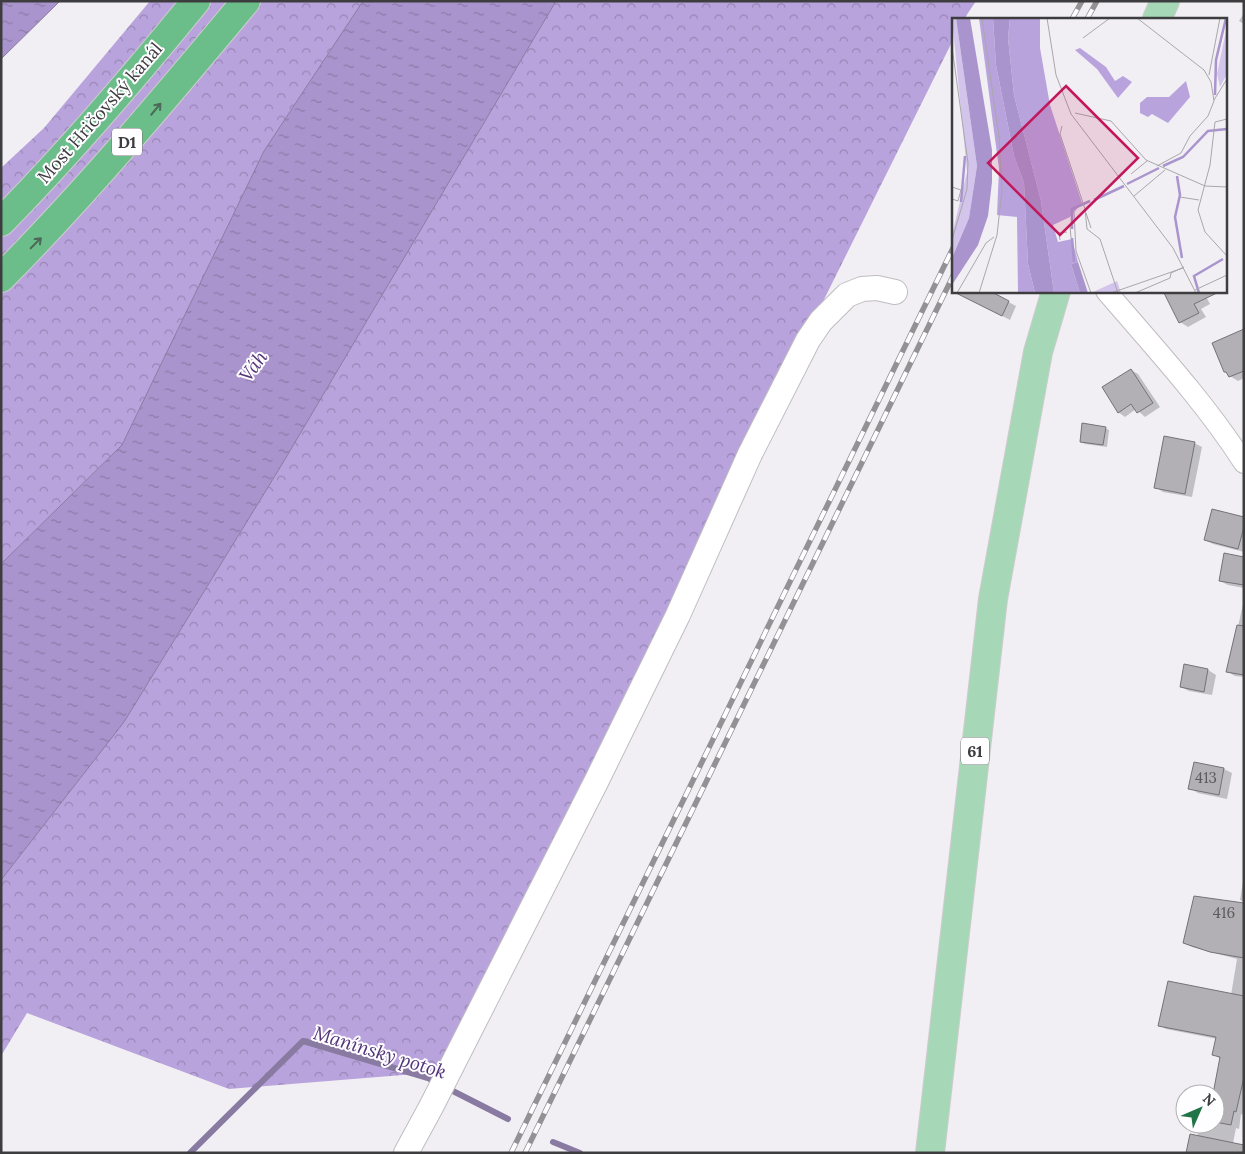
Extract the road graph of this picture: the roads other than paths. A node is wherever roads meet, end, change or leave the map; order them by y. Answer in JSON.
{"nodes":[{"id":1,"x":196,"y":1,"type":"edge"},
{"id":2,"x":246,"y":1,"type":"edge"},
{"id":3,"x":1164,"y":1,"type":"edge"},
{"id":4,"x":1156,"y":18,"type":"edge"},
{"id":5,"x":1,"y":222,"type":"edge"},
{"id":6,"x":1,"y":278,"type":"edge"},
{"id":7,"x":895,"y":292,"type":"dead end"},
{"id":8,"x":1056,"y":292,"type":"edge"},
{"id":9,"x":1107,"y":292,"type":"edge"},
{"id":10,"x":1244,"y":463,"type":"edge"},
{"id":11,"x":406,"y":1153,"type":"edge"},
{"id":12,"x":930,"y":1153,"type":"edge"}],
"edges":[{"from":1,"to":5,"type":"highway","name":"Most Hričovský kanál","number":"D1"},
{"from":6,"to":2,"type":"highway","number":"D1","one_way":true},
{"from":3,"to":4,"type":"main road"},
{"from":7,"to":11,"type":"street"},
{"from":8,"to":12,"type":"main road","number":"61"},
{"from":9,"to":10,"type":"street"}]}
